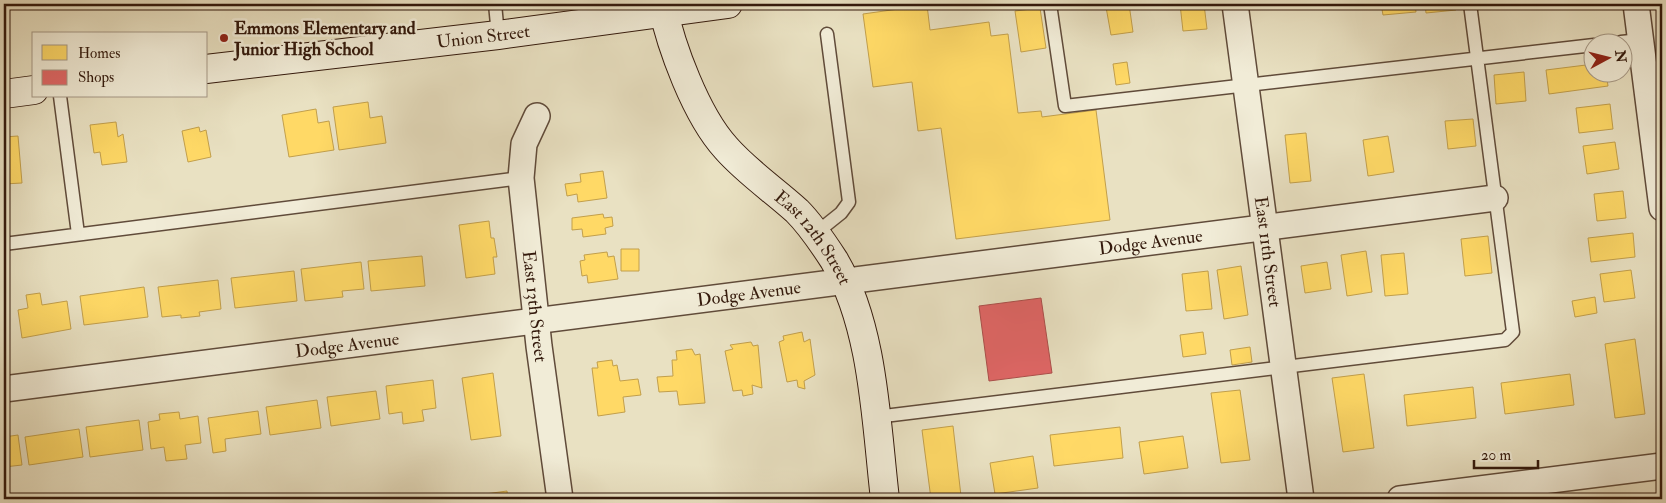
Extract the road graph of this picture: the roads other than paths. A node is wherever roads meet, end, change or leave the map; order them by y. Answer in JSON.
{"nodes":[{"id":1,"x":495,"y":4,"type":"edge"},
{"id":2,"x":728,"y":4,"type":"edge"},
{"id":3,"x":1050,"y":4,"type":"edge"},
{"id":4,"x":1235,"y":4,"type":"edge"},
{"id":5,"x":1470,"y":4,"type":"edge"},
{"id":6,"x":1636,"y":4,"type":"edge"},
{"id":7,"x":663,"y":8,"type":"edge"},
{"id":8,"x":1632,"y":32,"type":"edge"},
{"id":9,"x":498,"y":34,"type":"junction"},
{"id":10,"x":827,"y":34,"type":"dead end"},
{"id":11,"x":1584,"y":46,"type":"edge"},
{"id":12,"x":1634,"y":54,"type":"edge"},
{"id":13,"x":1477,"y":58,"type":"junction"},
{"id":14,"x":208,"y":69,"type":"edge"},
{"id":15,"x":1246,"y":87,"type":"junction"},
{"id":16,"x":32,"y":90,"type":"edge"},
{"id":17,"x":4,"y":94,"type":"edge"},
{"id":18,"x":60,"y":98,"type":"edge"},
{"id":19,"x":537,"y":116,"type":"dead end"},
{"id":20,"x":1660,"y":168,"type":"edge"},
{"id":21,"x":521,"y":178,"type":"junction"},
{"id":22,"x":1495,"y":198,"type":"junction"},
{"id":23,"x":1662,"y":208,"type":"edge"},
{"id":24,"x":1264,"y":228,"type":"junction"},
{"id":25,"x":816,"y":233,"type":"junction"},
{"id":26,"x":78,"y":234,"type":"junction"},
{"id":27,"x":4,"y":244,"type":"edge"},
{"id":28,"x":844,"y":282,"type":"junction"},
{"id":29,"x":537,"y":321,"type":"junction"},
{"id":30,"x":1283,"y":369,"type":"junction"},
{"id":31,"x":4,"y":389,"type":"edge"},
{"id":32,"x":876,"y":417,"type":"junction"},
{"id":33,"x":1662,"y":466,"type":"edge"},
{"id":34,"x":560,"y":499,"type":"edge"},
{"id":35,"x":885,"y":499,"type":"edge"},
{"id":36,"x":1301,"y":499,"type":"edge"},
{"id":37,"x":1400,"y":499,"type":"edge"}],
"edges":[{"from":1,"to":9,"type":"lane"},
{"from":2,"to":7,"type":"street","name":"Union Street"},
{"from":3,"to":15,"type":"lane"},
{"from":4,"to":15,"type":"street","name":"East 11th Street"},
{"from":5,"to":13,"type":"lane"},
{"from":6,"to":8,"type":"street"},
{"from":7,"to":9,"type":"street","name":"Union Street"},
{"from":7,"to":25,"type":"street","name":"East 12th Street"},
{"from":9,"to":14,"type":"street","name":"Union Street"},
{"from":10,"to":25,"type":"lane"},
{"from":11,"to":13,"type":"lane"},
{"from":12,"to":20,"type":"street"},
{"from":13,"to":15,"type":"lane"},
{"from":13,"to":22,"type":"lane"},
{"from":15,"to":24,"type":"street","name":"East 11th Street"},
{"from":16,"to":17,"type":"street"},
{"from":18,"to":26,"type":"lane"},
{"from":19,"to":21,"type":"street","name":"East 13th Street"},
{"from":20,"to":23,"type":"street"},
{"from":21,"to":26,"type":"lane"},
{"from":21,"to":29,"type":"street","name":"East 13th Street"},
{"from":22,"to":24,"type":"street","name":"Dodge Avenue"},
{"from":22,"to":30,"type":"lane"},
{"from":24,"to":28,"type":"street","name":"Dodge Avenue"},
{"from":24,"to":30,"type":"street","name":"East 11th Street"},
{"from":25,"to":28,"type":"street","name":"East 12th Street"},
{"from":26,"to":27,"type":"lane"},
{"from":28,"to":29,"type":"street","name":"Dodge Avenue"},
{"from":28,"to":32,"type":"street","name":"East 12th Street"},
{"from":29,"to":31,"type":"street","name":"Dodge Avenue"},
{"from":29,"to":34,"type":"street","name":"East 13th Street"},
{"from":30,"to":32,"type":"lane"},
{"from":30,"to":36,"type":"street","name":"East 11th Street"},
{"from":32,"to":35,"type":"street","name":"East 12th Street"},
{"from":33,"to":37,"type":"street"}]}
